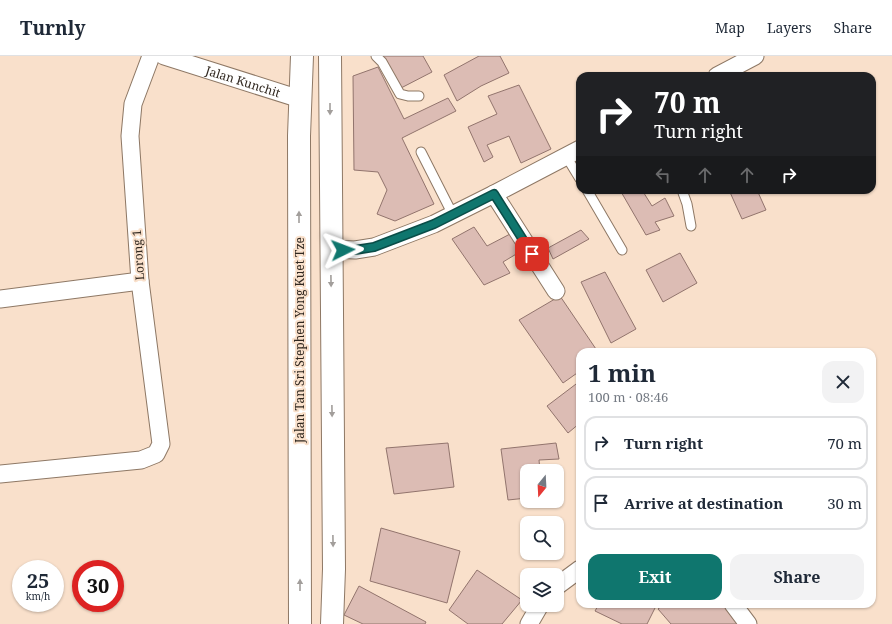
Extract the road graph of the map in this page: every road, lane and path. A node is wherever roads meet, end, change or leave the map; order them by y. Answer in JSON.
{"nodes":[{"id":1,"x":151,"y":56,"type":"edge"},
{"id":2,"x":164,"y":56,"type":"edge"},
{"id":3,"x":302,"y":56,"type":"edge"},
{"id":4,"x":376,"y":56,"type":"edge"},
{"id":5,"x":755,"y":56,"type":"edge"},
{"id":6,"x":330,"y":65,"type":"edge"},
{"id":7,"x":725,"y":72,"type":"edge"},
{"id":8,"x":419,"y":96,"type":"dead end"},
{"id":9,"x":300,"y":99,"type":"junction"},
{"id":10,"x":421,"y":152,"type":"dead end"},
{"id":11,"x":573,"y":152,"type":"edge"},
{"id":12,"x":576,"y":164,"type":"edge"},
{"id":13,"x":494,"y":194,"type":"junction"},
{"id":14,"x":589,"y":194,"type":"edge"},
{"id":15,"x":683,"y":194,"type":"edge"},
{"id":16,"x":454,"y":215,"type":"junction"},
{"id":17,"x":691,"y":226,"type":"dead end"},
{"id":18,"x":331,"y":249,"type":"junction"},
{"id":19,"x":622,"y":250,"type":"dead end"},
{"id":20,"x":140,"y":281,"type":"junction"},
{"id":21,"x":556,"y":290,"type":"dead end"},
{"id":22,"x":0,"y":299,"type":"edge"},
{"id":23,"x":0,"y":474,"type":"edge"},
{"id":24,"x":576,"y":572,"type":"edge"},
{"id":25,"x":564,"y":581,"type":"edge"},
{"id":26,"x":736,"y":608,"type":"edge"},
{"id":27,"x":536,"y":612,"type":"edge"},
{"id":28,"x":300,"y":624,"type":"edge"},
{"id":29,"x":332,"y":624,"type":"edge"},
{"id":30,"x":529,"y":624,"type":"edge"},
{"id":31,"x":748,"y":624,"type":"edge"}],
"edges":[{"from":1,"to":20,"type":"street","name":"Lorong 1"},
{"from":2,"to":9,"type":"street","name":"Jalan Kunchit"},
{"from":3,"to":9,"type":"main road","name":"Jalan Tan Sri Stephen Yong Kuet Tze"},
{"from":4,"to":8,"type":"lane"},
{"from":5,"to":7,"type":"street"},
{"from":6,"to":9,"type":"main road"},
{"from":6,"to":18,"type":"main road","one_way":true},
{"from":28,"to":9,"type":"main road","name":"Jalan Tan Sri Stephen Yong Kuet Tze","one_way":true},
{"from":10,"to":16,"type":"lane"},
{"from":11,"to":12,"type":"lane"},
{"from":11,"to":13,"type":"street"},
{"from":13,"to":16,"type":"street"},
{"from":13,"to":21,"type":"street"},
{"from":14,"to":19,"type":"lane"},
{"from":15,"to":17,"type":"lane"},
{"from":16,"to":18,"type":"street"},
{"from":18,"to":29,"type":"main road","one_way":true},
{"from":20,"to":22,"type":"street"},
{"from":20,"to":23,"type":"street","name":"Lorong 1"},
{"from":24,"to":25,"type":"street"},
{"from":26,"to":31,"type":"street"},
{"from":27,"to":30,"type":"street"}]}
